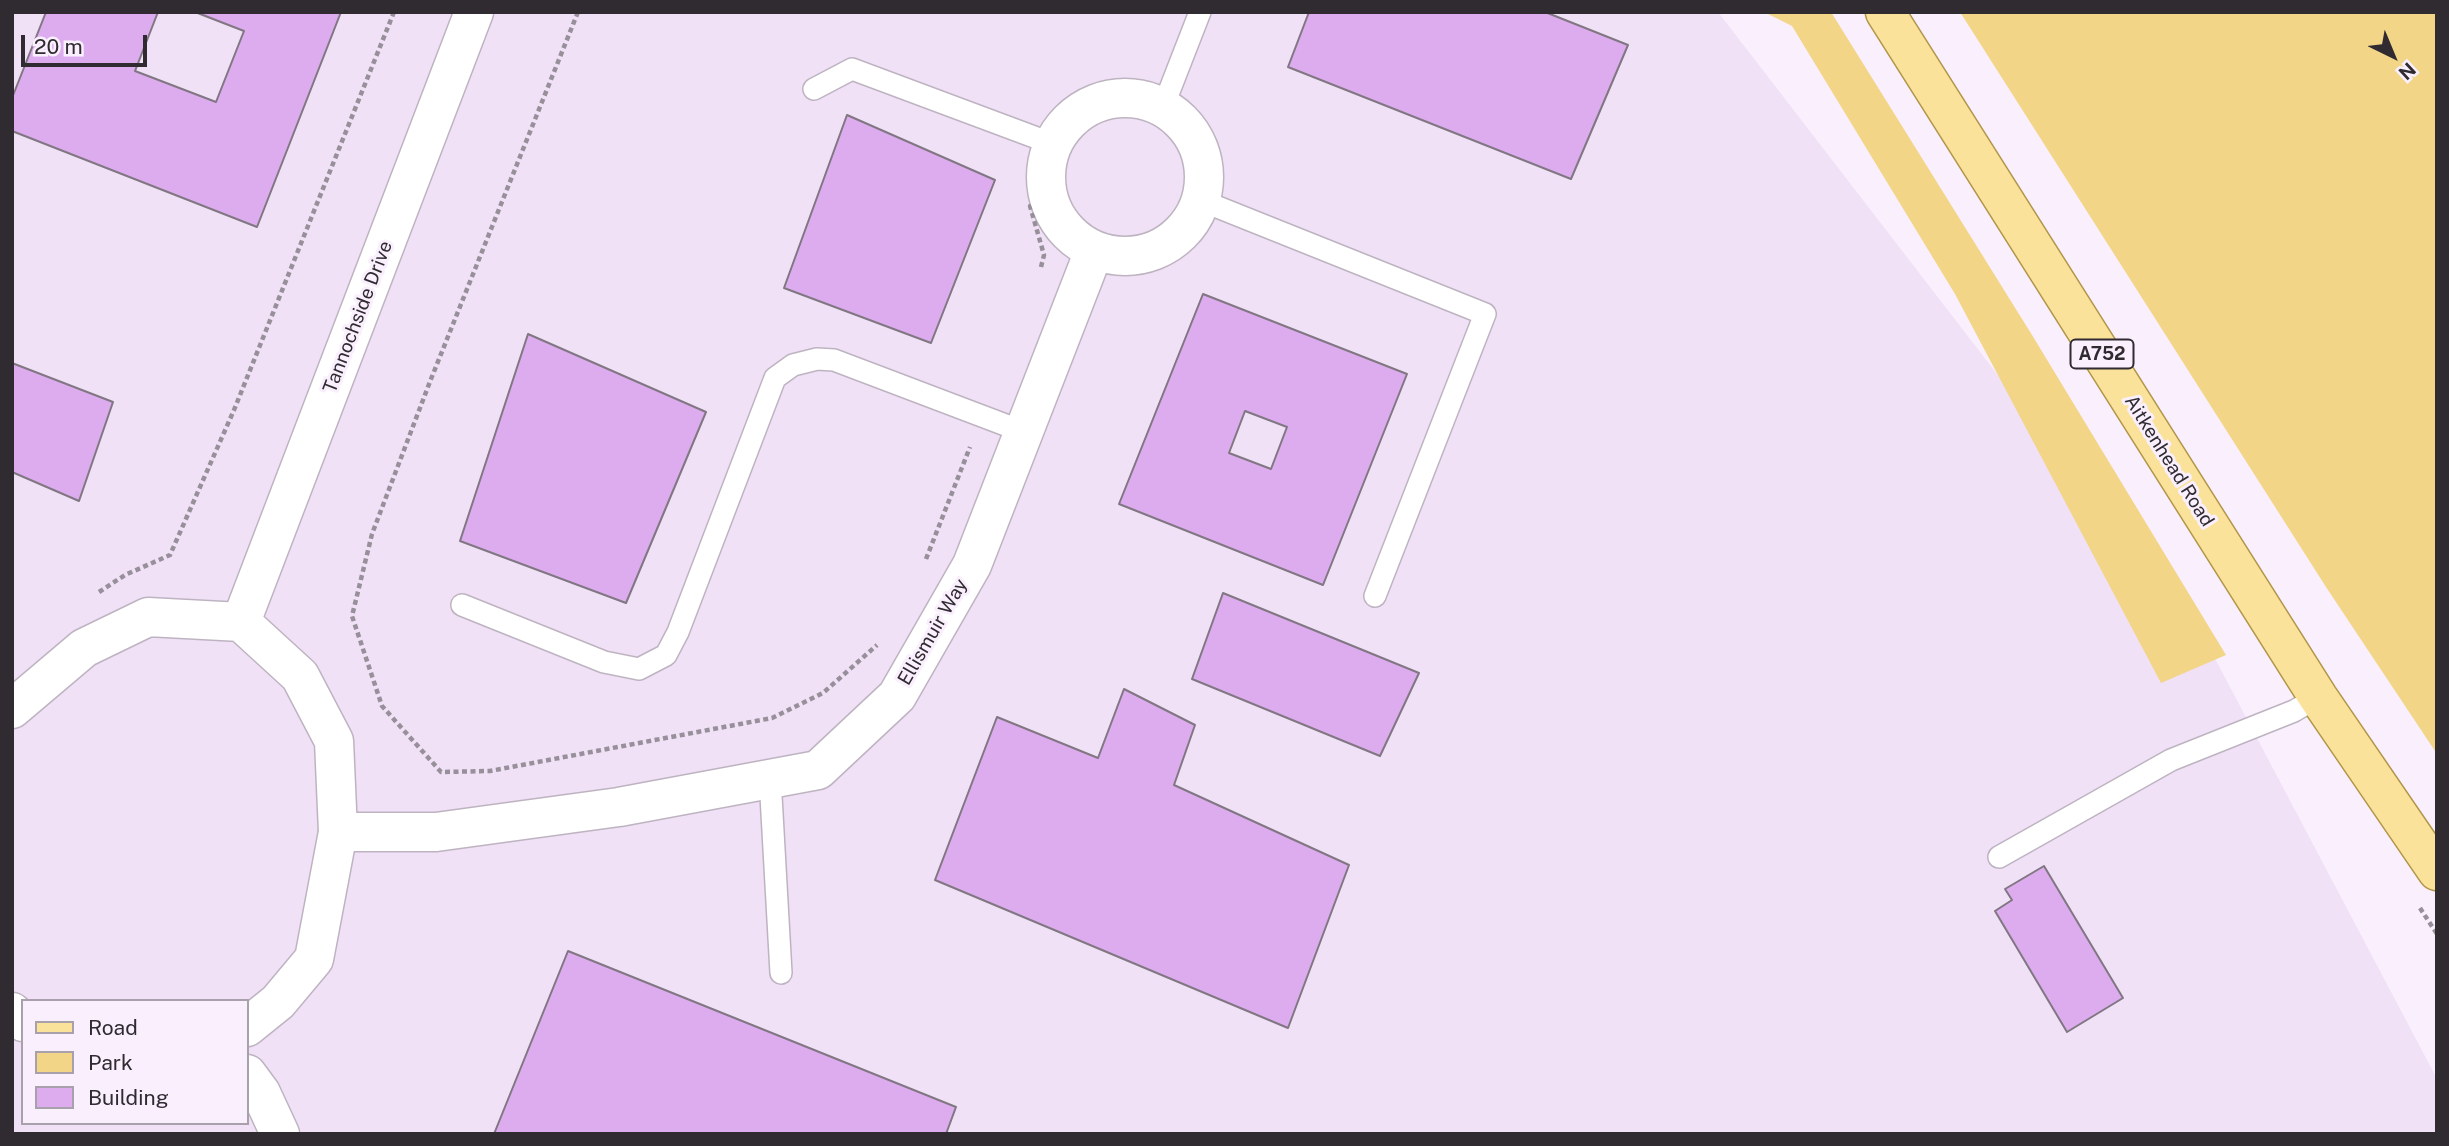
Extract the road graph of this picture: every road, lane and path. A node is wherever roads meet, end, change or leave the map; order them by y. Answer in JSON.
{"nodes":[{"id":1,"x":394,"y":12,"type":"edge"},
{"id":2,"x":474,"y":12,"type":"edge"},
{"id":3,"x":578,"y":12,"type":"edge"},
{"id":4,"x":1200,"y":12,"type":"edge"},
{"id":5,"x":1885,"y":12,"type":"edge"},
{"id":6,"x":814,"y":89,"type":"dead end"},
{"id":7,"x":1163,"y":107,"type":"junction"},
{"id":8,"x":1052,"y":144,"type":"junction"},
{"id":9,"x":1048,"y":199,"type":"junction"},
{"id":10,"x":1200,"y":200,"type":"junction"},
{"id":11,"x":1094,"y":251,"type":"junction"},
{"id":12,"x":1039,"y":280,"type":"dead end"},
{"id":13,"x":982,"y":416,"type":"junction"},
{"id":14,"x":1024,"y":432,"type":"junction"},
{"id":15,"x":924,"y":562,"type":"dead end"},
{"id":16,"x":94,"y":595,"type":"dead end"},
{"id":17,"x":1375,"y":596,"type":"dead end"},
{"id":18,"x":462,"y":605,"type":"dead end"},
{"id":19,"x":241,"y":622,"type":"junction"},
{"id":20,"x":878,"y":645,"type":"dead end"},
{"id":21,"x":2318,"y":697,"type":"junction"},
{"id":22,"x":13,"y":708,"type":"edge"},
{"id":23,"x":770,"y":778,"type":"junction"},
{"id":24,"x":338,"y":832,"type":"junction"},
{"id":25,"x":1999,"y":857,"type":"dead end"},
{"id":26,"x":2437,"y":871,"type":"edge"},
{"id":27,"x":781,"y":973,"type":"dead end"},
{"id":28,"x":248,"y":1026,"type":"edge"},
{"id":29,"x":248,"y":1075,"type":"edge"},
{"id":30,"x":280,"y":1134,"type":"edge"}],
"edges":[{"from":1,"to":16,"type":"path"},
{"from":2,"to":19,"type":"street","name":"Tannochside Drive"},
{"from":3,"to":20,"type":"path"},
{"from":4,"to":7,"type":"lane"},
{"from":5,"to":21,"type":"main road","name":"Aitkenhead Road","number":"A752"},
{"from":6,"to":8,"type":"lane"},
{"from":7,"to":8,"type":"street"},
{"from":7,"to":10,"type":"street"},
{"from":8,"to":9,"type":"street"},
{"from":9,"to":11,"type":"street"},
{"from":9,"to":12,"type":"path"},
{"from":10,"to":11,"type":"street"},
{"from":10,"to":17,"type":"lane"},
{"from":11,"to":14,"type":"street","name":"Ellismuir Way"},
{"from":13,"to":14,"type":"lane"},
{"from":13,"to":15,"type":"path"},
{"from":13,"to":18,"type":"lane"},
{"from":14,"to":23,"type":"street","name":"Ellismuir Way"},
{"from":19,"to":22,"type":"street"},
{"from":19,"to":24,"type":"street"},
{"from":21,"to":25,"type":"lane"},
{"from":21,"to":26,"type":"main road","name":"Aitkenhead Road","number":"A752"},
{"from":23,"to":24,"type":"street","name":"Ellismuir Way"},
{"from":23,"to":27,"type":"lane"},
{"from":24,"to":28,"type":"street"},
{"from":29,"to":30,"type":"street"}]}
